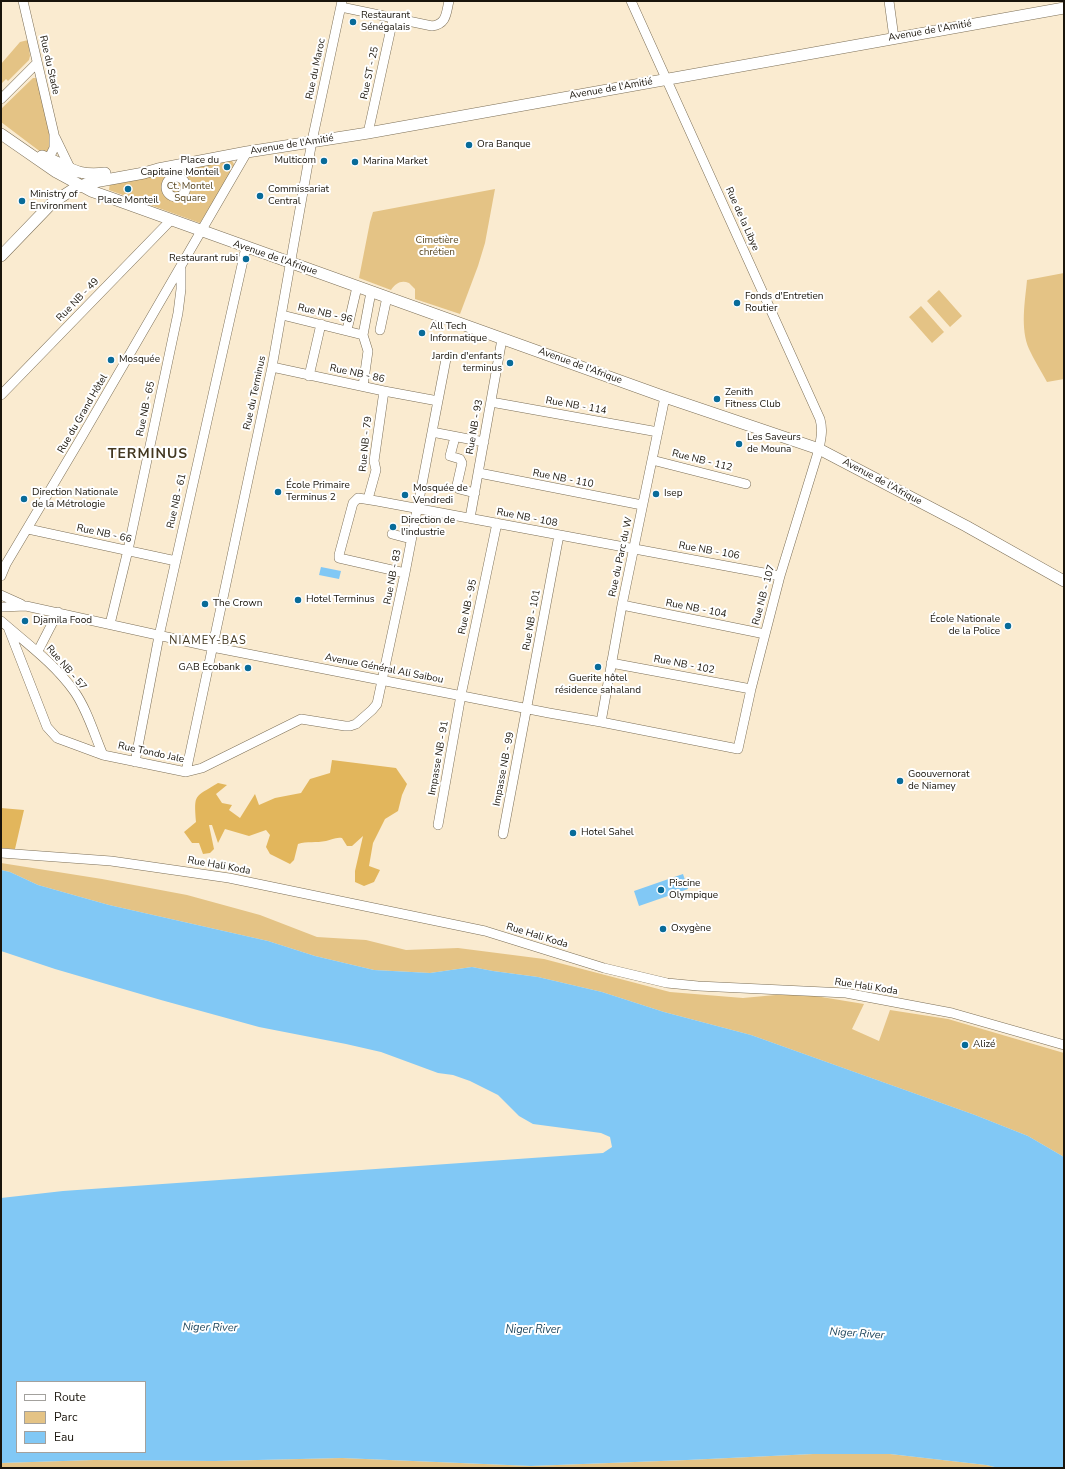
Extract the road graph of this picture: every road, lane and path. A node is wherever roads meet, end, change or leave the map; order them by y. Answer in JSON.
{"nodes":[{"id":1,"x":23,"y":1,"type":"edge"},
{"id":2,"x":449,"y":1,"type":"edge"},
{"id":3,"x":631,"y":1,"type":"edge"},
{"id":4,"x":889,"y":1,"type":"edge"},
{"id":5,"x":341,"y":4,"type":"edge"},
{"id":6,"x":1064,"y":8,"type":"edge"},
{"id":7,"x":393,"y":19,"type":"junction"},
{"id":8,"x":894,"y":38,"type":"junction"},
{"id":9,"x":37,"y":63,"type":"junction"},
{"id":10,"x":665,"y":79,"type":"junction"},
{"id":11,"x":1,"y":99,"type":"edge"},
{"id":12,"x":1,"y":126,"type":"edge"},
{"id":13,"x":368,"y":133,"type":"junction"},
{"id":14,"x":1,"y":134,"type":"edge"},
{"id":15,"x":54,"y":134,"type":"junction"},
{"id":16,"x":312,"y":141,"type":"junction"},
{"id":17,"x":247,"y":152,"type":"junction"},
{"id":18,"x":45,"y":157,"type":"junction"},
{"id":19,"x":158,"y":169,"type":"junction"},
{"id":20,"x":68,"y":173,"type":"junction"},
{"id":21,"x":80,"y":185,"type":"junction"},
{"id":22,"x":52,"y":203,"type":"junction"},
{"id":23,"x":170,"y":220,"type":"junction"},
{"id":24,"x":201,"y":232,"type":"junction"},
{"id":25,"x":246,"y":247,"type":"junction"},
{"id":26,"x":1,"y":256,"type":"edge"},
{"id":27,"x":291,"y":263,"type":"junction"},
{"id":28,"x":181,"y":267,"type":"junction"},
{"id":29,"x":357,"y":287,"type":"junction"},
{"id":30,"x":372,"y":292,"type":"junction"},
{"id":31,"x":387,"y":298,"type":"junction"},
{"id":32,"x":282,"y":315,"type":"junction"},
{"id":33,"x":321,"y":324,"type":"junction"},
{"id":34,"x":347,"y":330,"type":"junction"},
{"id":35,"x":380,"y":330,"type":"dead end"},
{"id":36,"x":363,"y":335,"type":"junction"},
{"id":37,"x":502,"y":338,"type":"junction"},
{"id":38,"x":446,"y":360,"type":"dead end"},
{"id":39,"x":272,"y":367,"type":"junction"},
{"id":40,"x":309,"y":376,"type":"junction"},
{"id":41,"x":363,"y":386,"type":"junction"},
{"id":42,"x":384,"y":391,"type":"junction"},
{"id":43,"x":1,"y":395,"type":"edge"},
{"id":44,"x":665,"y":397,"type":"junction"},
{"id":45,"x":438,"y":401,"type":"junction"},
{"id":46,"x":491,"y":402,"type":"junction"},
{"id":47,"x":432,"y":432,"type":"junction"},
{"id":48,"x":658,"y":432,"type":"junction"},
{"id":49,"x":454,"y":437,"type":"junction"},
{"id":50,"x":484,"y":442,"type":"junction"},
{"id":51,"x":819,"y":449,"type":"junction"},
{"id":52,"x":652,"y":460,"type":"junction"},
{"id":53,"x":479,"y":473,"type":"junction"},
{"id":54,"x":746,"y":484,"type":"dead end"},
{"id":55,"x":475,"y":493,"type":"junction"},
{"id":56,"x":368,"y":499,"type":"junction"},
{"id":57,"x":642,"y":505,"type":"junction"},
{"id":58,"x":417,"y":508,"type":"junction"},
{"id":59,"x":470,"y":518,"type":"junction"},
{"id":60,"x":497,"y":523,"type":"junction"},
{"id":61,"x":28,"y":528,"type":"junction"},
{"id":62,"x":392,"y":534,"type":"dead end"},
{"id":63,"x":559,"y":535,"type":"junction"},
{"id":64,"x":411,"y":539,"type":"junction"},
{"id":65,"x":633,"y":549,"type":"junction"},
{"id":66,"x":128,"y":550,"type":"junction"},
{"id":67,"x":176,"y":561,"type":"junction"},
{"id":68,"x":3,"y":566,"type":"edge"},
{"id":69,"x":405,"y":573,"type":"junction"},
{"id":70,"x":1,"y":576,"type":"edge"},
{"id":71,"x":780,"y":576,"type":"junction"},
{"id":72,"x":1064,"y":581,"type":"edge"},
{"id":73,"x":1,"y":595,"type":"edge"},
{"id":74,"x":622,"y":605,"type":"junction"},
{"id":75,"x":26,"y":606,"type":"junction"},
{"id":76,"x":1,"y":607,"type":"edge"},
{"id":77,"x":58,"y":612,"type":"junction"},
{"id":78,"x":1,"y":621,"type":"edge"},
{"id":79,"x":110,"y":624,"type":"junction"},
{"id":80,"x":8,"y":627,"type":"junction"},
{"id":81,"x":765,"y":634,"type":"junction"},
{"id":82,"x":159,"y":636,"type":"junction"},
{"id":83,"x":212,"y":647,"type":"junction"},
{"id":84,"x":38,"y":651,"type":"junction"},
{"id":85,"x":612,"y":663,"type":"junction"},
{"id":86,"x":383,"y":681,"type":"junction"},
{"id":87,"x":751,"y":690,"type":"junction"},
{"id":88,"x":461,"y":696,"type":"junction"},
{"id":89,"x":527,"y":708,"type":"junction"},
{"id":90,"x":601,"y":722,"type":"junction"},
{"id":91,"x":738,"y":749,"type":"joint"},
{"id":92,"x":103,"y":755,"type":"junction"},
{"id":93,"x":135,"y":762,"type":"junction"},
{"id":94,"x":186,"y":772,"type":"junction"},
{"id":95,"x":438,"y":825,"type":"dead end"},
{"id":96,"x":504,"y":834,"type":"dead end"},
{"id":97,"x":1,"y":853,"type":"edge"},
{"id":98,"x":1064,"y":1045,"type":"edge"}],
"edges":[{"from":1,"to":9,"type":"street","name":"Rue du Stade"},
{"from":2,"to":7,"type":"street"},
{"from":3,"to":10,"type":"street","name":"Rue de la Libye"},
{"from":4,"to":8,"type":"street"},
{"from":5,"to":7,"type":"street"},
{"from":5,"to":16,"type":"street","name":"Rue du Maroc"},
{"from":6,"to":8,"type":"main road","name":"Avenue de l'Amitié"},
{"from":7,"to":13,"type":"street","name":"Rue ST - 25"},
{"from":8,"to":10,"type":"main road","name":"Avenue de l'Amitié"},
{"from":9,"to":11,"type":"street"},
{"from":9,"to":15,"type":"street","name":"Rue du Stade"},
{"from":10,"to":13,"type":"main road","name":"Avenue de l'Amitié"},
{"from":10,"to":51,"type":"street","name":"Rue de la Libye"},
{"from":12,"to":18,"type":"main road"},
{"from":13,"to":16,"type":"main road","name":"Avenue de l'Amitié"},
{"from":14,"to":20,"type":"main road"},
{"from":15,"to":18,"type":"street","name":"Rue du Stade"},
{"from":15,"to":20,"type":"street","name":"Rue du Stade"},
{"from":16,"to":17,"type":"main road","name":"Avenue de l'Amitié"},
{"from":16,"to":27,"type":"street","name":"Rue du Terminus"},
{"from":17,"to":19,"type":"main road","name":"Avenue de l'Amitié"},
{"from":17,"to":24,"type":"street","name":"Rue du Grand Hôtel"},
{"from":18,"to":20,"type":"main road"},
{"from":19,"to":20,"type":"main road","name":"Avenue de l'Amitié"},
{"from":19,"to":21,"type":"main road","name":"Avenue de l'Amitié"},
{"from":20,"to":21,"type":"main road","name":"Avenue de l'Afrique"},
{"from":20,"to":22,"type":"main road"},
{"from":21,"to":22,"type":"main road"},
{"from":21,"to":23,"type":"main road","name":"Avenue de l'Afrique"},
{"from":22,"to":26,"type":"main road"},
{"from":23,"to":24,"type":"main road","name":"Avenue de l'Afrique"},
{"from":23,"to":43,"type":"street","name":"Rue NB - 49"},
{"from":24,"to":25,"type":"main road","name":"Avenue de l'Afrique"},
{"from":24,"to":28,"type":"street","name":"Rue du Grand Hôtel"},
{"from":25,"to":27,"type":"main road","name":"Avenue de l'Afrique"},
{"from":25,"to":67,"type":"street","name":"Rue NB - 61"},
{"from":27,"to":29,"type":"main road","name":"Avenue de l'Afrique"},
{"from":27,"to":32,"type":"street","name":"Rue du Terminus"},
{"from":28,"to":61,"type":"street","name":"Rue du Grand Hôtel"},
{"from":28,"to":66,"type":"street","name":"Rue NB - 65"},
{"from":29,"to":30,"type":"main road","name":"Avenue de l'Afrique"},
{"from":29,"to":34,"type":"street"},
{"from":30,"to":31,"type":"main road","name":"Avenue de l'Afrique"},
{"from":30,"to":36,"type":"street"},
{"from":31,"to":35,"type":"street"},
{"from":31,"to":37,"type":"main road","name":"Avenue de l'Afrique"},
{"from":32,"to":33,"type":"street","name":"Rue NB - 96"},
{"from":32,"to":39,"type":"street","name":"Rue du Terminus"},
{"from":33,"to":34,"type":"street","name":"Rue NB - 96"},
{"from":33,"to":40,"type":"street"},
{"from":34,"to":36,"type":"street","name":"Rue NB - 96"},
{"from":36,"to":41,"type":"street"},
{"from":37,"to":44,"type":"main road","name":"Avenue de l'Afrique"},
{"from":37,"to":46,"type":"street","name":"Rue NB - 93"},
{"from":38,"to":45,"type":"street","name":"Rue NB - 83"},
{"from":39,"to":40,"type":"street","name":"Rue NB - 86"},
{"from":39,"to":83,"type":"street","name":"Rue du Terminus"},
{"from":40,"to":41,"type":"street","name":"Rue NB - 86"},
{"from":41,"to":42,"type":"street","name":"Rue NB - 86"},
{"from":42,"to":45,"type":"street","name":"Rue NB - 86"},
{"from":42,"to":56,"type":"street","name":"Rue NB - 79"},
{"from":44,"to":48,"type":"street","name":"Rue du Parc du W"},
{"from":44,"to":51,"type":"main road","name":"Avenue de l'Afrique"},
{"from":45,"to":47,"type":"street","name":"Rue NB - 83"},
{"from":46,"to":48,"type":"street","name":"Rue NB - 114"},
{"from":46,"to":50,"type":"street","name":"Rue NB - 93"},
{"from":47,"to":49,"type":"street"},
{"from":47,"to":58,"type":"street","name":"Rue NB - 83"},
{"from":48,"to":52,"type":"street","name":"Rue du Parc du W"},
{"from":49,"to":50,"type":"street"},
{"from":49,"to":55,"type":"street"},
{"from":50,"to":53,"type":"street","name":"Rue NB - 93"},
{"from":51,"to":71,"type":"street","name":"Rue NB - 107"},
{"from":51,"to":72,"type":"main road","name":"Avenue de l'Afrique"},
{"from":52,"to":54,"type":"street","name":"Rue NB - 112"},
{"from":52,"to":57,"type":"street","name":"Rue du Parc du W"},
{"from":53,"to":55,"type":"street","name":"Rue NB - 93"},
{"from":53,"to":57,"type":"street","name":"Rue NB - 110"},
{"from":55,"to":59,"type":"street","name":"Rue NB - 93"},
{"from":56,"to":58,"type":"street","name":"Rue NB - 108"},
{"from":56,"to":69,"type":"street","name":"Rue NB - 108"},
{"from":57,"to":65,"type":"street","name":"Rue du Parc du W"},
{"from":58,"to":59,"type":"street","name":"Rue NB - 108"},
{"from":58,"to":64,"type":"street","name":"Rue NB - 83"},
{"from":59,"to":60,"type":"street","name":"Rue NB - 108"},
{"from":60,"to":63,"type":"street","name":"Rue NB - 108"},
{"from":60,"to":88,"type":"street","name":"Rue NB - 95"},
{"from":61,"to":66,"type":"street","name":"Rue NB - 66"},
{"from":61,"to":68,"type":"street","name":"Rue du Grand Hôtel"},
{"from":62,"to":64,"type":"street"},
{"from":63,"to":65,"type":"street","name":"Rue NB - 108"},
{"from":63,"to":89,"type":"street","name":"Rue NB - 101"},
{"from":64,"to":69,"type":"street","name":"Rue NB - 83"},
{"from":65,"to":71,"type":"street","name":"Rue NB - 106"},
{"from":65,"to":74,"type":"street","name":"Rue du Parc du W"},
{"from":66,"to":67,"type":"street","name":"Rue NB - 66"},
{"from":66,"to":79,"type":"street","name":"Rue NB - 65"},
{"from":67,"to":82,"type":"street","name":"Rue NB - 61"},
{"from":68,"to":70,"type":"street","name":"Rue du Grand Hôtel"},
{"from":69,"to":86,"type":"street","name":"Rue NB - 83"},
{"from":71,"to":81,"type":"street","name":"Rue NB - 107"},
{"from":73,"to":75,"type":"street","name":"Avenue Général Ali Saibou"},
{"from":74,"to":81,"type":"street","name":"Rue NB - 104"},
{"from":74,"to":85,"type":"street","name":"Rue du Parc du W"},
{"from":75,"to":76,"type":"street","name":"Avenue Général Ali Saibou"},
{"from":75,"to":77,"type":"street","name":"Avenue Général Ali Saibou"},
{"from":77,"to":79,"type":"street","name":"Avenue Général Ali Saibou"},
{"from":77,"to":84,"type":"street"},
{"from":78,"to":80,"type":"street","name":"Rue Tondo Jale"},
{"from":79,"to":82,"type":"street","name":"Avenue Général Ali Saibou"},
{"from":80,"to":84,"type":"street","name":"Rue NB - 57"},
{"from":80,"to":92,"type":"street","name":"Rue Tondo Jale"},
{"from":81,"to":87,"type":"street","name":"Rue NB - 107"},
{"from":82,"to":83,"type":"street","name":"Avenue Général Ali Saibou"},
{"from":82,"to":93,"type":"street","name":"Rue NB - 61"},
{"from":83,"to":86,"type":"street","name":"Avenue Général Ali Saibou"},
{"from":83,"to":94,"type":"street","name":"Rue du Terminus"},
{"from":84,"to":92,"type":"street","name":"Rue NB - 57"},
{"from":85,"to":87,"type":"street","name":"Rue NB - 102"},
{"from":85,"to":90,"type":"street","name":"Rue du Parc du W"},
{"from":86,"to":88,"type":"street","name":"Avenue Général Ali Saibou"},
{"from":86,"to":94,"type":"street","name":"Rue Tondo Jale"},
{"from":87,"to":91,"type":"street","name":"Rue NB - 107"},
{"from":88,"to":89,"type":"street","name":"Avenue Général Ali Saibou"},
{"from":88,"to":95,"type":"street","name":"Impasse NB - 91"},
{"from":89,"to":90,"type":"street","name":"Avenue Général Ali Saibou"},
{"from":89,"to":96,"type":"street","name":"Impasse NB - 99"},
{"from":90,"to":91,"type":"street","name":"Avenue Général Ali Saibou"},
{"from":92,"to":93,"type":"street","name":"Rue Tondo Jale"},
{"from":93,"to":94,"type":"street","name":"Rue Tondo Jale"},
{"from":97,"to":98,"type":"street","name":"Rue Hali Koda"}]}
